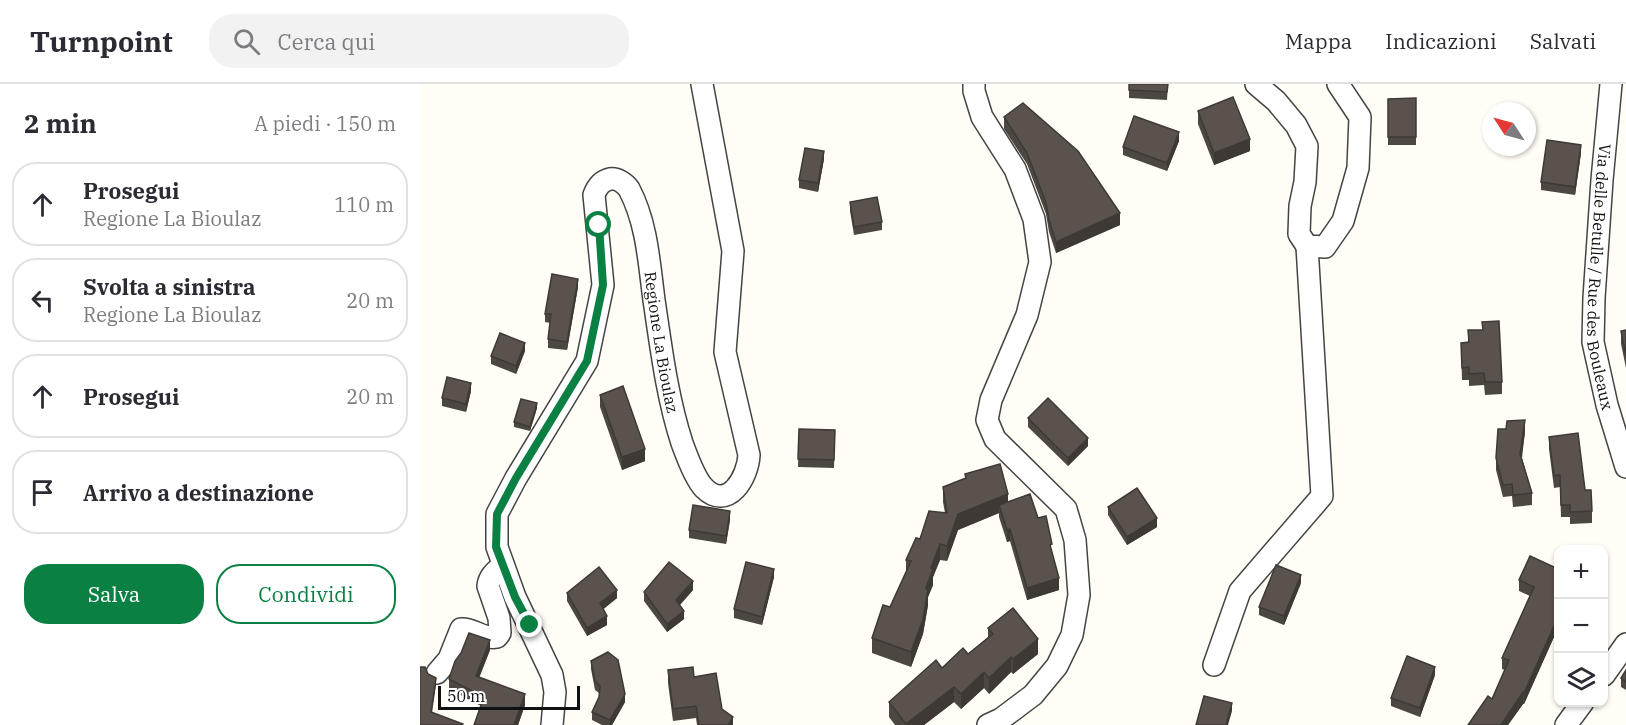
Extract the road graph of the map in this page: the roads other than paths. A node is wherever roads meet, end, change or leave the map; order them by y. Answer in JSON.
{"nodes":[{"id":1,"x":702,"y":84,"type":"edge"},
{"id":2,"x":974,"y":84,"type":"edge"},
{"id":3,"x":1256,"y":84,"type":"edge"},
{"id":4,"x":1338,"y":84,"type":"edge"},
{"id":5,"x":1611,"y":84,"type":"edge"},
{"id":6,"x":1307,"y":246,"type":"junction"},
{"id":7,"x":1626,"y":467,"type":"edge"},
{"id":8,"x":503,"y":566,"type":"junction"},
{"id":9,"x":1626,"y":644,"type":"edge"},
{"id":10,"x":1214,"y":665,"type":"dead end"},
{"id":11,"x":1608,"y":669,"type":"edge"},
{"id":12,"x":437,"y":673,"type":"dead end"},
{"id":13,"x":1579,"y":707,"type":"edge"},
{"id":14,"x":552,"y":725,"type":"edge"},
{"id":15,"x":988,"y":725,"type":"edge"},
{"id":16,"x":1566,"y":725,"type":"edge"}],
"edges":[{"from":1,"to":8,"type":"street","name":"Regione La Bioulaz"},
{"from":2,"to":15,"type":"street"},
{"from":3,"to":6,"type":"street"},
{"from":4,"to":6,"type":"street"},
{"from":5,"to":7,"type":"street","name":"Via delle Betulle / Rue des Bouleaux"},
{"from":6,"to":10,"type":"street"},
{"from":8,"to":12,"type":"street"},
{"from":8,"to":14,"type":"street"},
{"from":9,"to":11,"type":"street"},
{"from":13,"to":16,"type":"street"}]}
